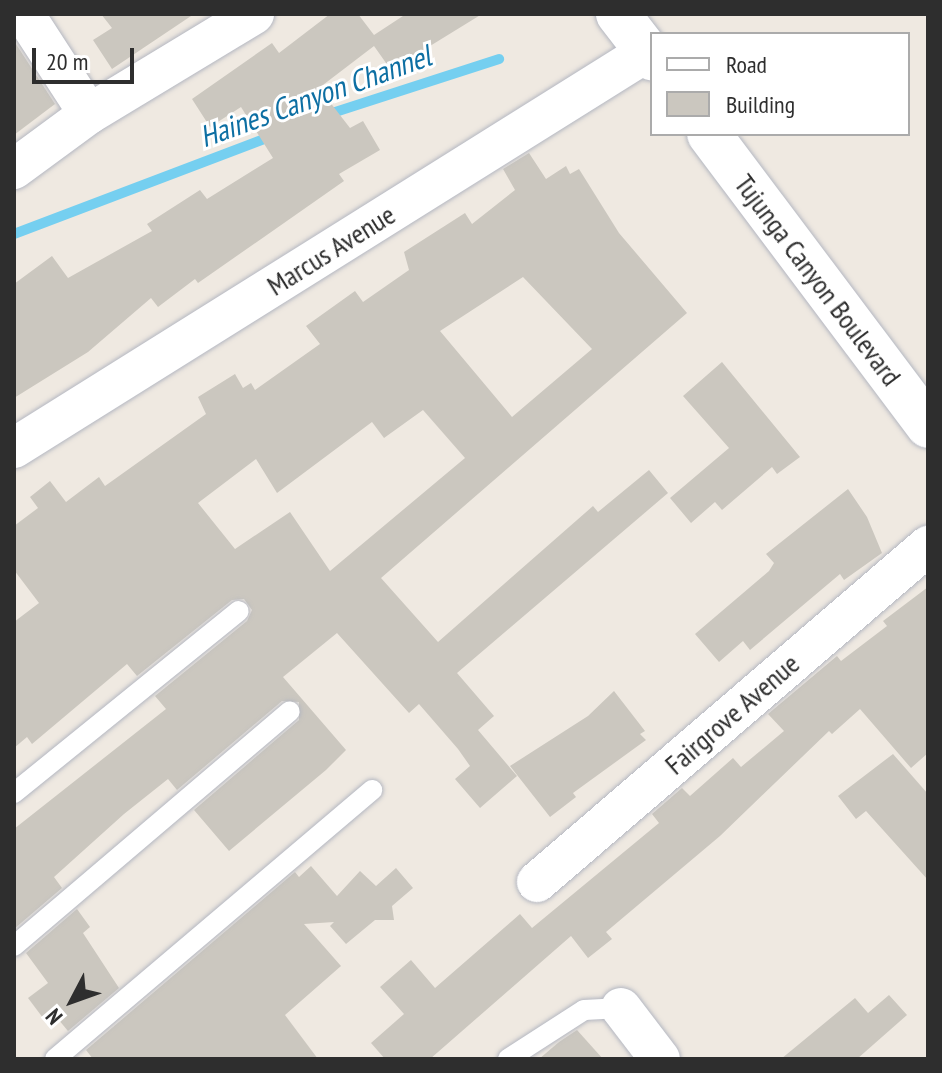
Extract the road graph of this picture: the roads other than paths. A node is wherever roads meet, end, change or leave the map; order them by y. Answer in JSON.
{"nodes":[{"id":1,"x":24,"y":14,"type":"edge"},
{"id":2,"x":254,"y":14,"type":"edge"},
{"id":3,"x":618,"y":14,"type":"edge"},
{"id":4,"x":650,"y":55,"type":"edge"},
{"id":5,"x":89,"y":114,"type":"junction"},
{"id":6,"x":710,"y":136,"type":"edge"},
{"id":7,"x":14,"y":169,"type":"edge"},
{"id":8,"x":928,"y":426,"type":"edge"},
{"id":9,"x":14,"y":448,"type":"edge"},
{"id":10,"x":928,"y":546,"type":"edge"},
{"id":11,"x":239,"y":611,"type":"dead end"},
{"id":12,"x":290,"y":711,"type":"dead end"},
{"id":13,"x":372,"y":790,"type":"dead end"},
{"id":14,"x":14,"y":793,"type":"edge"},
{"id":15,"x":537,"y":882,"type":"dead end"},
{"id":16,"x":14,"y":946,"type":"edge"},
{"id":17,"x":621,"y":1008,"type":"joint"},
{"id":18,"x":55,"y":1059,"type":"edge"},
{"id":19,"x":508,"y":1059,"type":"edge"},
{"id":20,"x":660,"y":1059,"type":"edge"}],
"edges":[{"from":1,"to":5,"type":"street"},
{"from":2,"to":5,"type":"street"},
{"from":3,"to":4,"type":"main road"},
{"from":4,"to":9,"type":"street","name":"Marcus Avenue"},
{"from":5,"to":7,"type":"street"},
{"from":6,"to":8,"type":"main road","name":"Tujunga Canyon Boulevard"},
{"from":10,"to":15,"type":"street","name":"Fairgrove Avenue"},
{"from":11,"to":14,"type":"lane"},
{"from":12,"to":16,"type":"lane"},
{"from":13,"to":18,"type":"lane"},
{"from":17,"to":19,"type":"lane"},
{"from":17,"to":20,"type":"street"}]}
